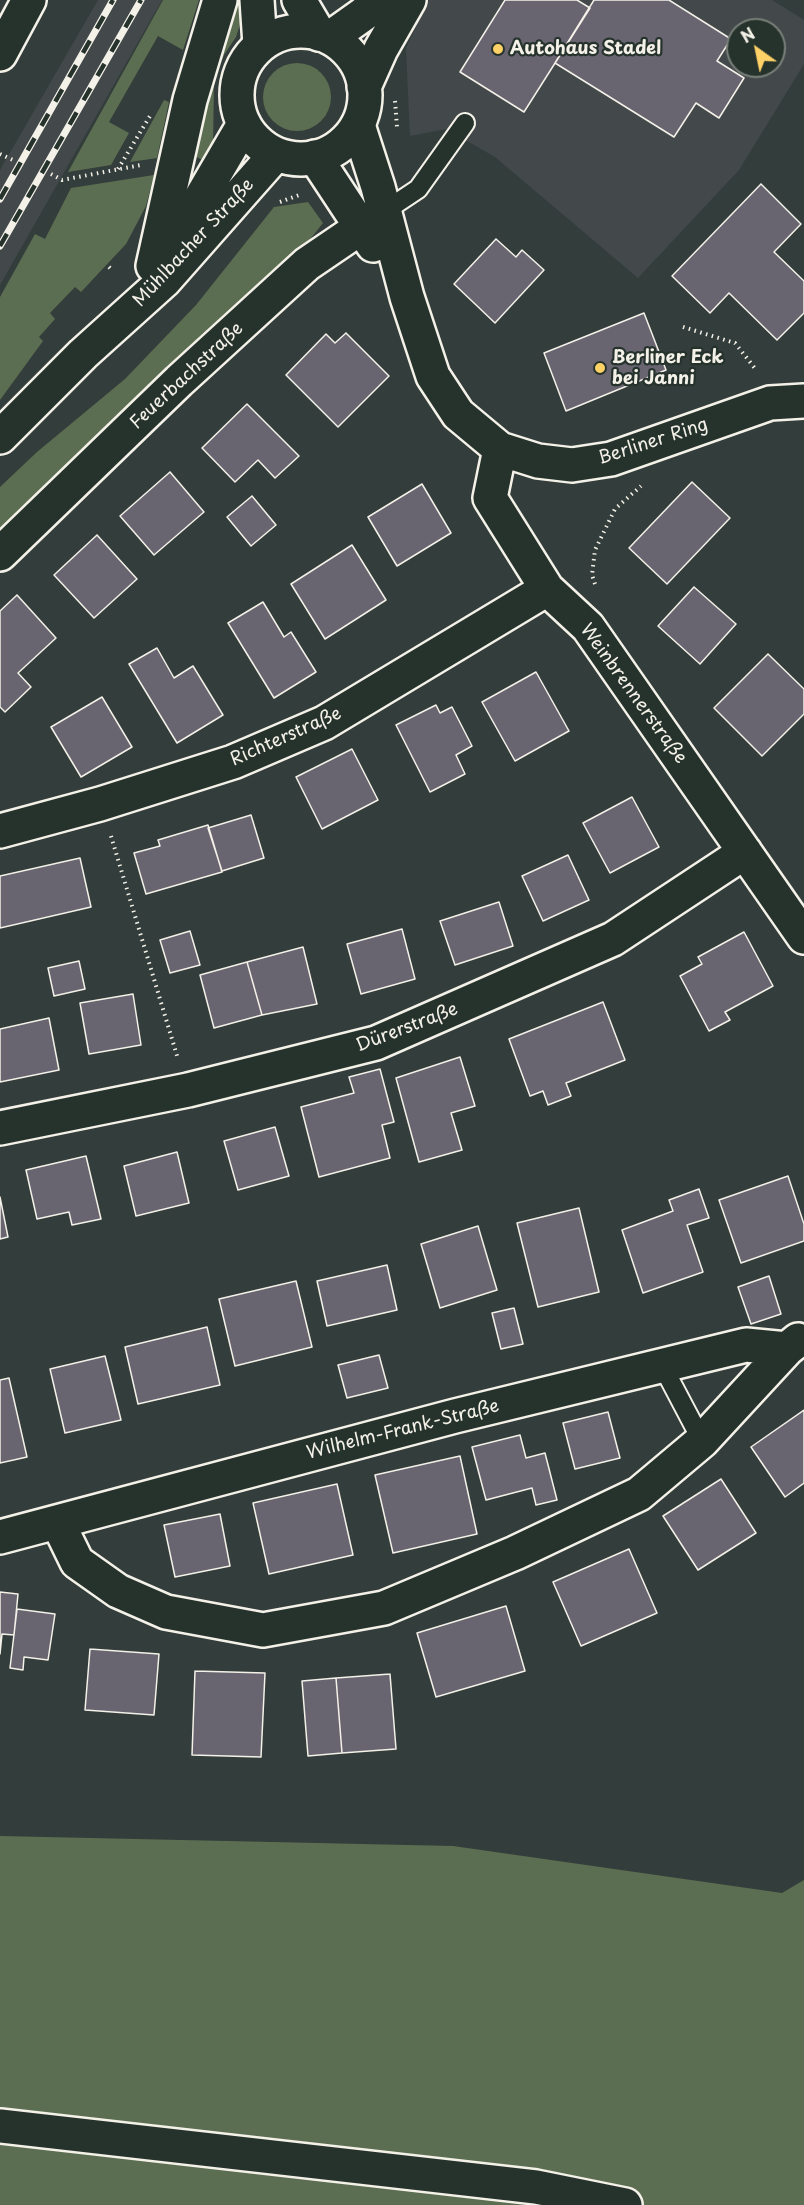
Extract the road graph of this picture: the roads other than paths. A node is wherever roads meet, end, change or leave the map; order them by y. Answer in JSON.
{"nodes":[{"id":1,"x":28,"y":0,"type":"edge"},
{"id":2,"x":220,"y":0,"type":"edge"},
{"id":3,"x":257,"y":0,"type":"edge"},
{"id":4,"x":299,"y":0,"type":"edge"},
{"id":5,"x":376,"y":0,"type":"edge"},
{"id":6,"x":409,"y":0,"type":"edge"},
{"id":7,"x":324,"y":36,"type":"junction"},
{"id":8,"x":260,"y":45,"type":"junction"},
{"id":9,"x":0,"y":54,"type":"edge"},
{"id":10,"x":380,"y":89,"type":"junction"},
{"id":11,"x":465,"y":123,"type":"dead end"},
{"id":12,"x":244,"y":124,"type":"junction"},
{"id":13,"x":357,"y":125,"type":"junction"},
{"id":14,"x":276,"y":154,"type":"junction"},
{"id":15,"x":315,"y":157,"type":"junction"},
{"id":16,"x":373,"y":219,"type":"junction"},
{"id":17,"x":153,"y":267,"type":"junction"},
{"id":18,"x":83,"y":354,"type":"junction"},
{"id":19,"x":804,"y":401,"type":"edge"},
{"id":20,"x":0,"y":437,"type":"edge"},
{"id":21,"x":500,"y":449,"type":"junction"},
{"id":22,"x":0,"y":554,"type":"edge"},
{"id":23,"x":547,"y":589,"type":"junction"},
{"id":24,"x":0,"y":831,"type":"edge"},
{"id":25,"x":745,"y":852,"type":"junction"},
{"id":26,"x":804,"y":937,"type":"edge"},
{"id":27,"x":0,"y":1128,"type":"edge"},
{"id":28,"x":795,"y":1342,"type":"edge"},
{"id":29,"x":662,"y":1365,"type":"junction"},
{"id":30,"x":702,"y":1441,"type":"junction"},
{"id":31,"x":58,"y":1523,"type":"junction"},
{"id":32,"x":0,"y":1537,"type":"edge"},
{"id":33,"x":0,"y":2126,"type":"edge"},
{"id":34,"x":625,"y":2205,"type":"edge"}],
"edges":[{"from":1,"to":9,"type":"street"},
{"from":2,"to":17,"type":"street","name":"Mühlbacher Straße"},
{"from":3,"to":8,"type":"street"},
{"from":4,"to":7,"type":"street"},
{"from":5,"to":7,"type":"street"},
{"from":6,"to":10,"type":"street"},
{"from":7,"to":8,"type":"street"},
{"from":7,"to":10,"type":"street"},
{"from":8,"to":12,"type":"street"},
{"from":10,"to":13,"type":"street"},
{"from":11,"to":16,"type":"lane"},
{"from":12,"to":14,"type":"street"},
{"from":12,"to":17,"type":"street","name":"Mühlbacher Straße"},
{"from":13,"to":15,"type":"street"},
{"from":13,"to":16,"type":"street"},
{"from":14,"to":15,"type":"street"},
{"from":14,"to":18,"type":"street","name":"Mühlbacher Straße"},
{"from":15,"to":16,"type":"street"},
{"from":16,"to":21,"type":"street"},
{"from":16,"to":22,"type":"street","name":"Feuerbachstraße"},
{"from":17,"to":18,"type":"street","name":"Mühlbacher Straße"},
{"from":18,"to":20,"type":"street","name":"Mühlbacher Straße"},
{"from":19,"to":21,"type":"street","name":"Berliner Ring"},
{"from":21,"to":23,"type":"street","name":"Weinbrennerstraße"},
{"from":23,"to":24,"type":"street","name":"Richterstraße"},
{"from":23,"to":25,"type":"street","name":"Weinbrennerstraße"},
{"from":25,"to":26,"type":"street","name":"Weinbrennerstraße"},
{"from":25,"to":27,"type":"street","name":"Dürerstraße"},
{"from":28,"to":29,"type":"street","name":"Wilhelm-Frank-Straße"},
{"from":28,"to":30,"type":"street"},
{"from":29,"to":30,"type":"lane"},
{"from":29,"to":31,"type":"street","name":"Wilhelm-Frank-Straße"},
{"from":30,"to":31,"type":"street"},
{"from":31,"to":32,"type":"street","name":"Wilhelm-Frank-Straße"},
{"from":33,"to":34,"type":"street"}]}
